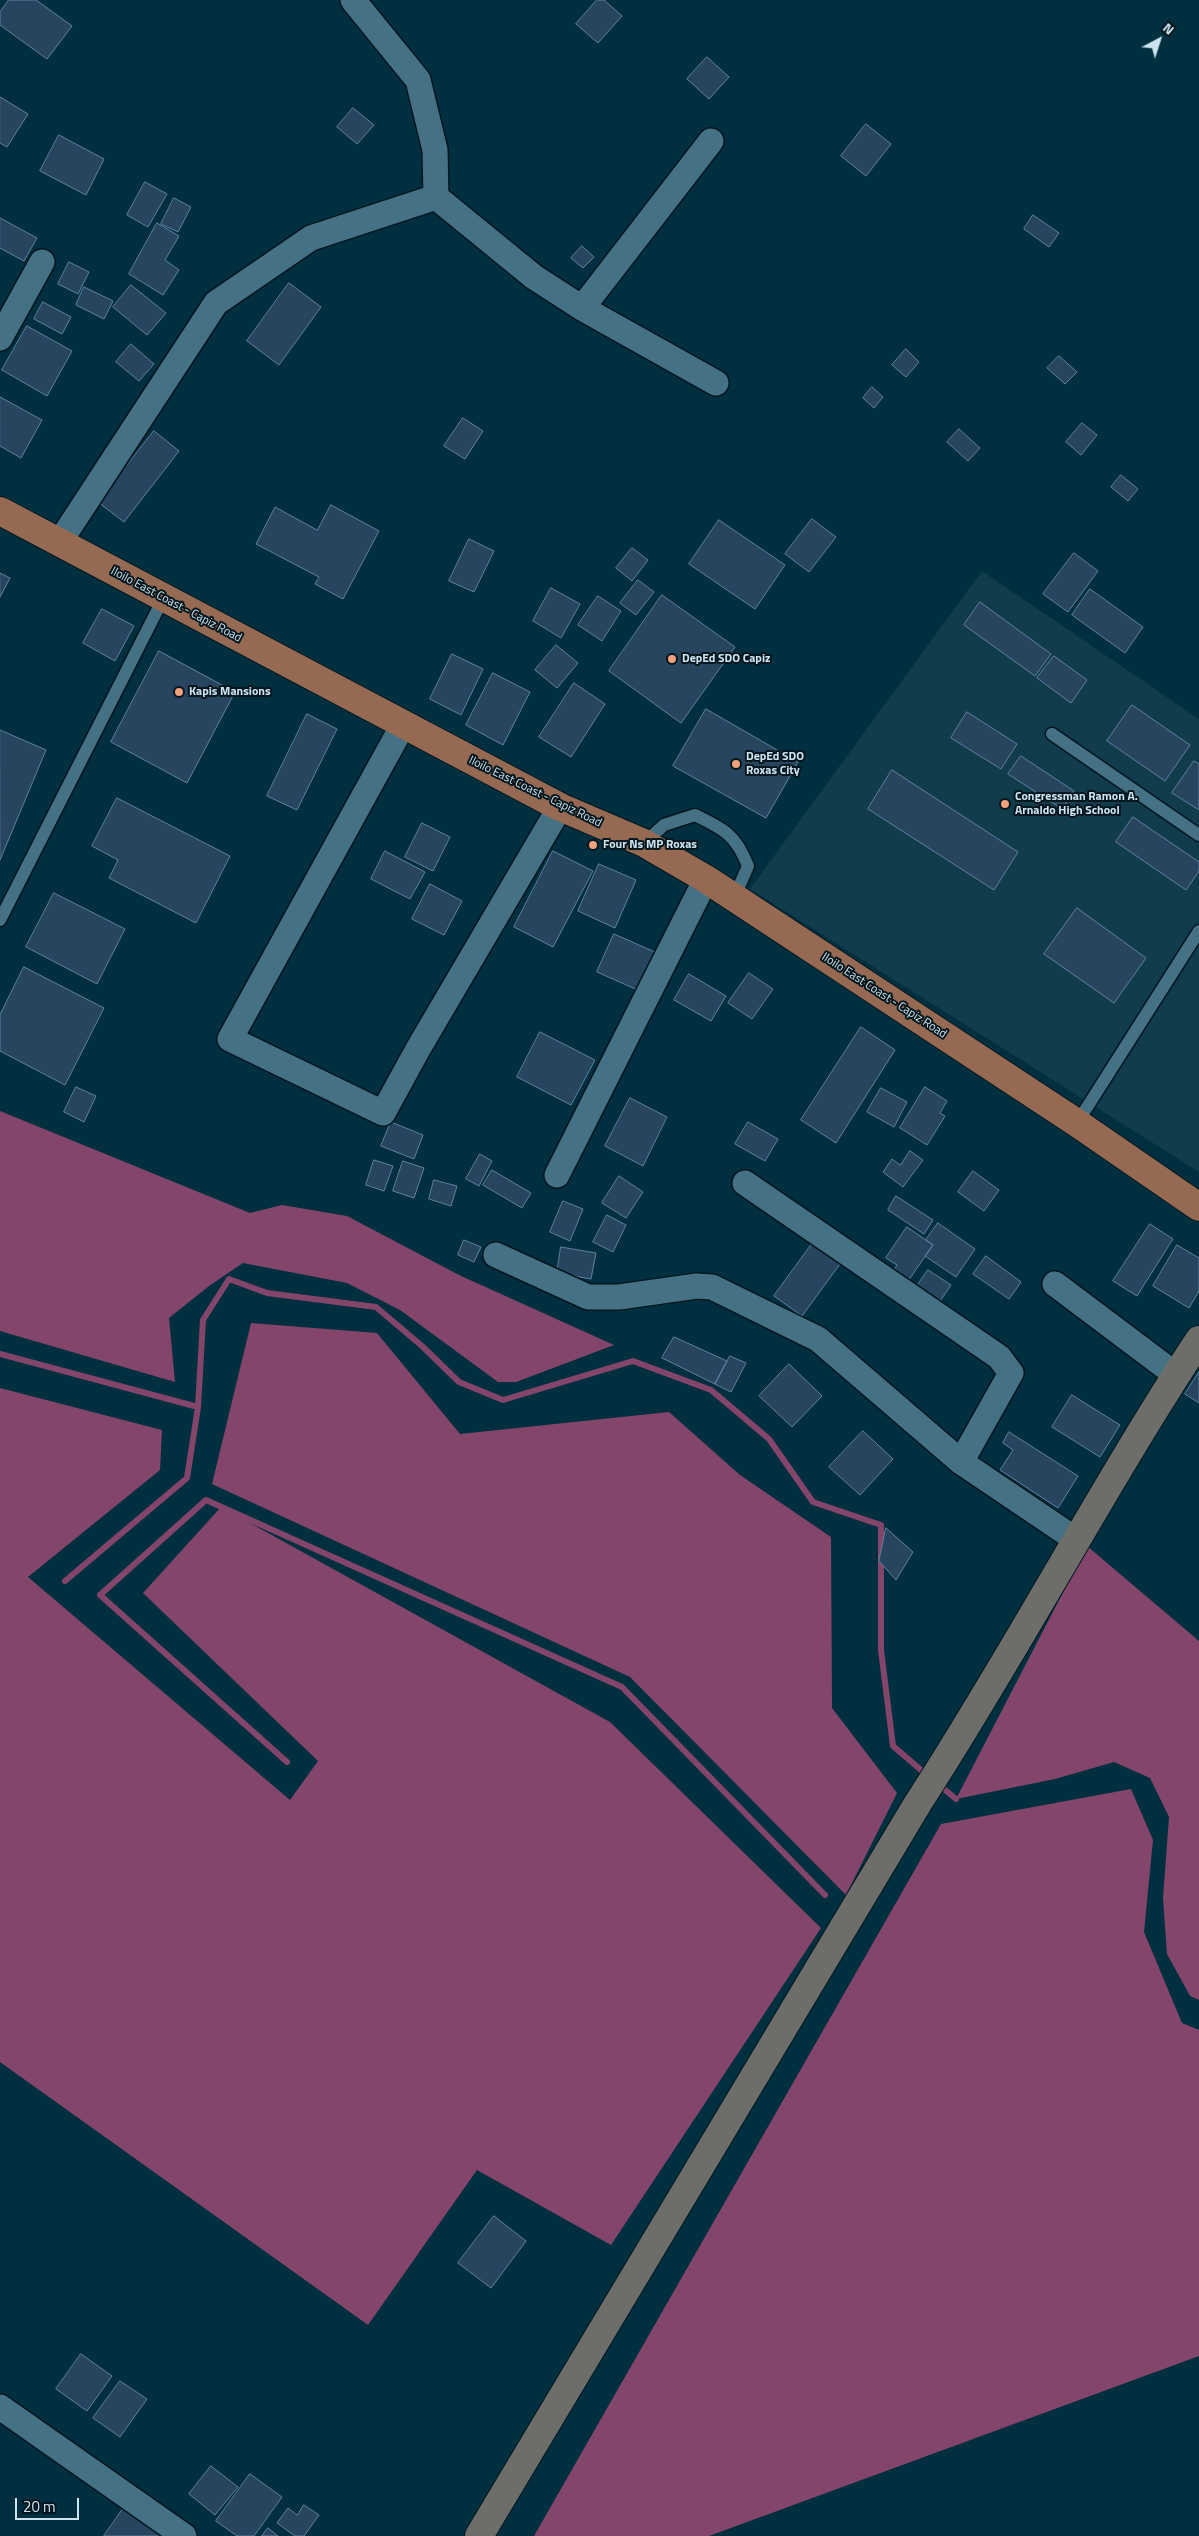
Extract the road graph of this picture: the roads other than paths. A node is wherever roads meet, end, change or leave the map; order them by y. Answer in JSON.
{"nodes":[{"id":1,"x":353,"y":0,"type":"edge"},
{"id":2,"x":711,"y":140,"type":"dead end"},
{"id":3,"x":436,"y":197,"type":"junction"},
{"id":4,"x":42,"y":262,"type":"dead end"},
{"id":5,"x":582,"y":308,"type":"junction"},
{"id":6,"x":0,"y":338,"type":"edge"},
{"id":7,"x":716,"y":383,"type":"dead end"},
{"id":8,"x":0,"y":511,"type":"edge"},
{"id":9,"x":59,"y":543,"type":"junction"},
{"id":10,"x":163,"y":599,"type":"junction"},
{"id":11,"x":403,"y":725,"type":"junction"},
{"id":12,"x":1052,"y":734,"type":"dead end"},
{"id":13,"x":560,"y":807,"type":"junction"},
{"id":14,"x":1199,"y":835,"type":"edge"},
{"id":15,"x":644,"y":843,"type":"junction"},
{"id":16,"x":706,"y":880,"type":"junction"},
{"id":17,"x":734,"y":898,"type":"junction"},
{"id":18,"x":0,"y":920,"type":"edge"},
{"id":19,"x":1199,"y":931,"type":"edge"},
{"id":20,"x":1078,"y":1123,"type":"junction"},
{"id":21,"x":557,"y":1175,"type":"dead end"},
{"id":22,"x":745,"y":1183,"type":"dead end"},
{"id":23,"x":1199,"y":1207,"type":"edge"},
{"id":24,"x":496,"y":1255,"type":"dead end"},
{"id":25,"x":1055,"y":1284,"type":"dead end"},
{"id":26,"x":1199,"y":1340,"type":"edge"},
{"id":27,"x":1176,"y":1375,"type":"junction"},
{"id":28,"x":961,"y":1462,"type":"junction"},
{"id":29,"x":1075,"y":1539,"type":"junction"},
{"id":30,"x":0,"y":2407,"type":"edge"},
{"id":31,"x":184,"y":2536,"type":"edge"},
{"id":32,"x":479,"y":2536,"type":"edge"}],
"edges":[{"from":1,"to":3,"type":"street"},
{"from":2,"to":5,"type":"street"},
{"from":3,"to":5,"type":"street"},
{"from":3,"to":9,"type":"street"},
{"from":4,"to":6,"type":"street"},
{"from":5,"to":7,"type":"street"},
{"from":8,"to":9,"type":"main road","name":"Iloilo East Coast - Capiz Road"},
{"from":9,"to":10,"type":"main road","name":"Iloilo East Coast - Capiz Road"},
{"from":10,"to":11,"type":"main road","name":"Iloilo East Coast - Capiz Road"},
{"from":10,"to":18,"type":"lane"},
{"from":11,"to":13,"type":"main road","name":"Iloilo East Coast - Capiz Road"},
{"from":11,"to":13,"type":"street"},
{"from":12,"to":14,"type":"lane"},
{"from":13,"to":15,"type":"main road","name":"Iloilo East Coast - Capiz Road"},
{"from":15,"to":16,"type":"main road","name":"Iloilo East Coast - Capiz Road"},
{"from":15,"to":17,"type":"lane"},
{"from":16,"to":17,"type":"main road","name":"Iloilo East Coast - Capiz Road"},
{"from":16,"to":21,"type":"street"},
{"from":17,"to":20,"type":"main road","name":"Iloilo East Coast - Capiz Road"},
{"from":19,"to":20,"type":"lane"},
{"from":20,"to":23,"type":"main road","name":"Iloilo East Coast - Capiz Road"},
{"from":22,"to":28,"type":"street"},
{"from":24,"to":28,"type":"street"},
{"from":25,"to":27,"type":"street"},
{"from":26,"to":27,"type":"main road"},
{"from":27,"to":29,"type":"main road"},
{"from":28,"to":29,"type":"street"},
{"from":29,"to":32,"type":"main road"},
{"from":30,"to":31,"type":"street"}]}
